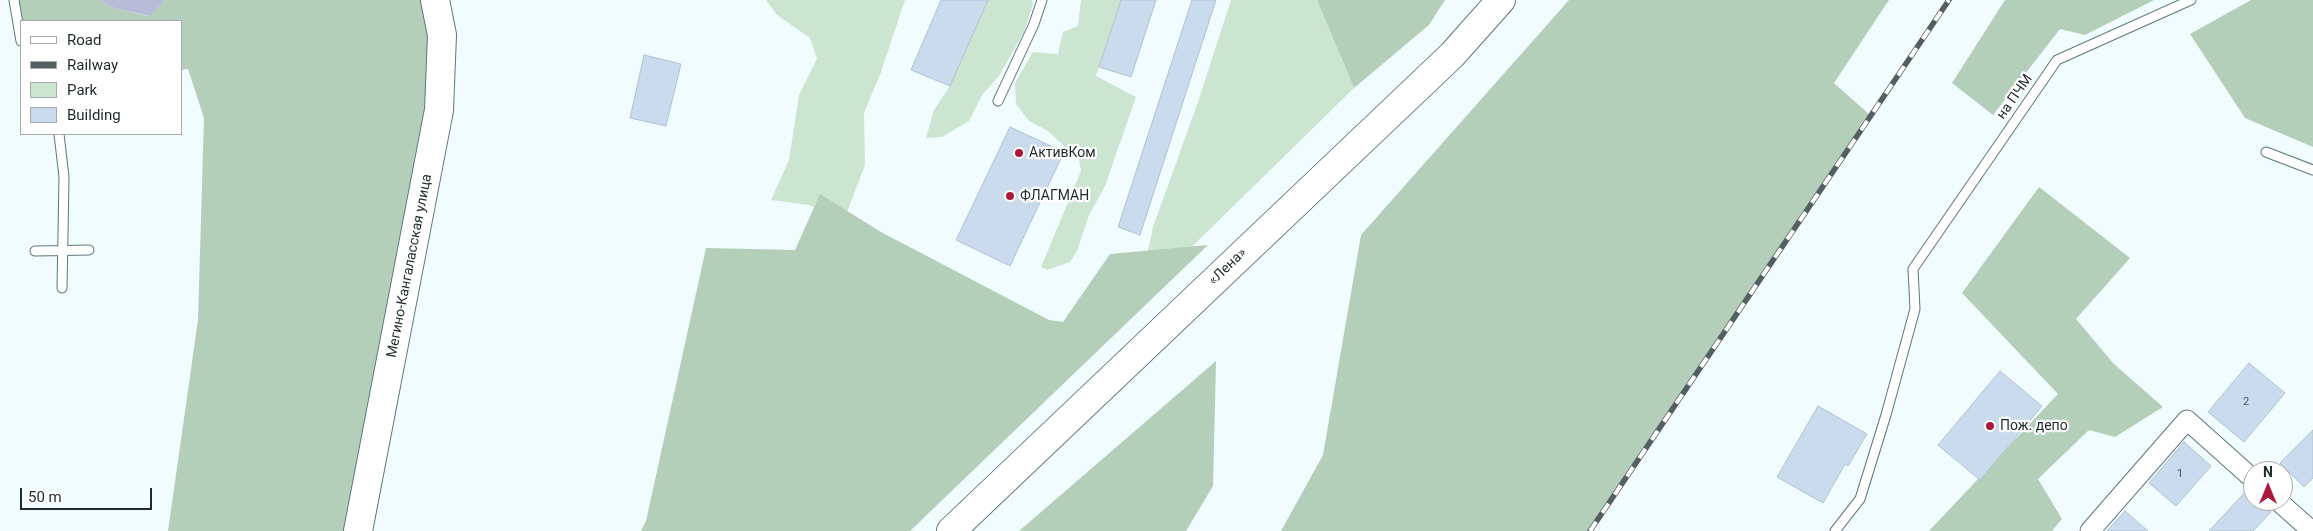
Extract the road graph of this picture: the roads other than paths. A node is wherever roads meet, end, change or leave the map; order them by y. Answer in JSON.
{"nodes":[{"id":1,"x":14,"y":0,"type":"edge"},
{"id":2,"x":435,"y":0,"type":"edge"},
{"id":3,"x":1042,"y":0,"type":"edge"},
{"id":4,"x":1500,"y":0,"type":"edge"},
{"id":5,"x":2191,"y":0,"type":"edge"},
{"id":6,"x":20,"y":35,"type":"edge"},
{"id":7,"x":998,"y":101,"type":"dead end"},
{"id":8,"x":59,"y":135,"type":"edge"},
{"id":9,"x":2266,"y":152,"type":"dead end"},
{"id":10,"x":2313,"y":170,"type":"edge"},
{"id":11,"x":89,"y":250,"type":"dead end"},
{"id":12,"x":36,"y":251,"type":"dead end"},
{"id":13,"x":63,"y":251,"type":"junction"},
{"id":14,"x":62,"y":288,"type":"dead end"},
{"id":15,"x":2243,"y":469,"type":"edge"},
{"id":16,"x":2289,"y":511,"type":"edge"},
{"id":17,"x":358,"y":531,"type":"edge"},
{"id":18,"x":951,"y":531,"type":"edge"},
{"id":19,"x":1835,"y":531,"type":"edge"},
{"id":20,"x":2090,"y":531,"type":"edge"},
{"id":21,"x":2312,"y":531,"type":"edge"}],
"edges":[{"from":1,"to":6,"type":"lane"},
{"from":2,"to":17,"type":"main road","name":"Мегино-Кангаласская улица"},
{"from":3,"to":7,"type":"lane"},
{"from":4,"to":18,"type":"main road","name":"«Лена»"},
{"from":5,"to":19,"type":"lane","name":"на ПЧМ"},
{"from":8,"to":13,"type":"lane"},
{"from":9,"to":10,"type":"lane"},
{"from":11,"to":13,"type":"lane"},
{"from":12,"to":13,"type":"lane"},
{"from":13,"to":14,"type":"lane"},
{"from":15,"to":20,"type":"street"},
{"from":16,"to":21,"type":"street"}]}
